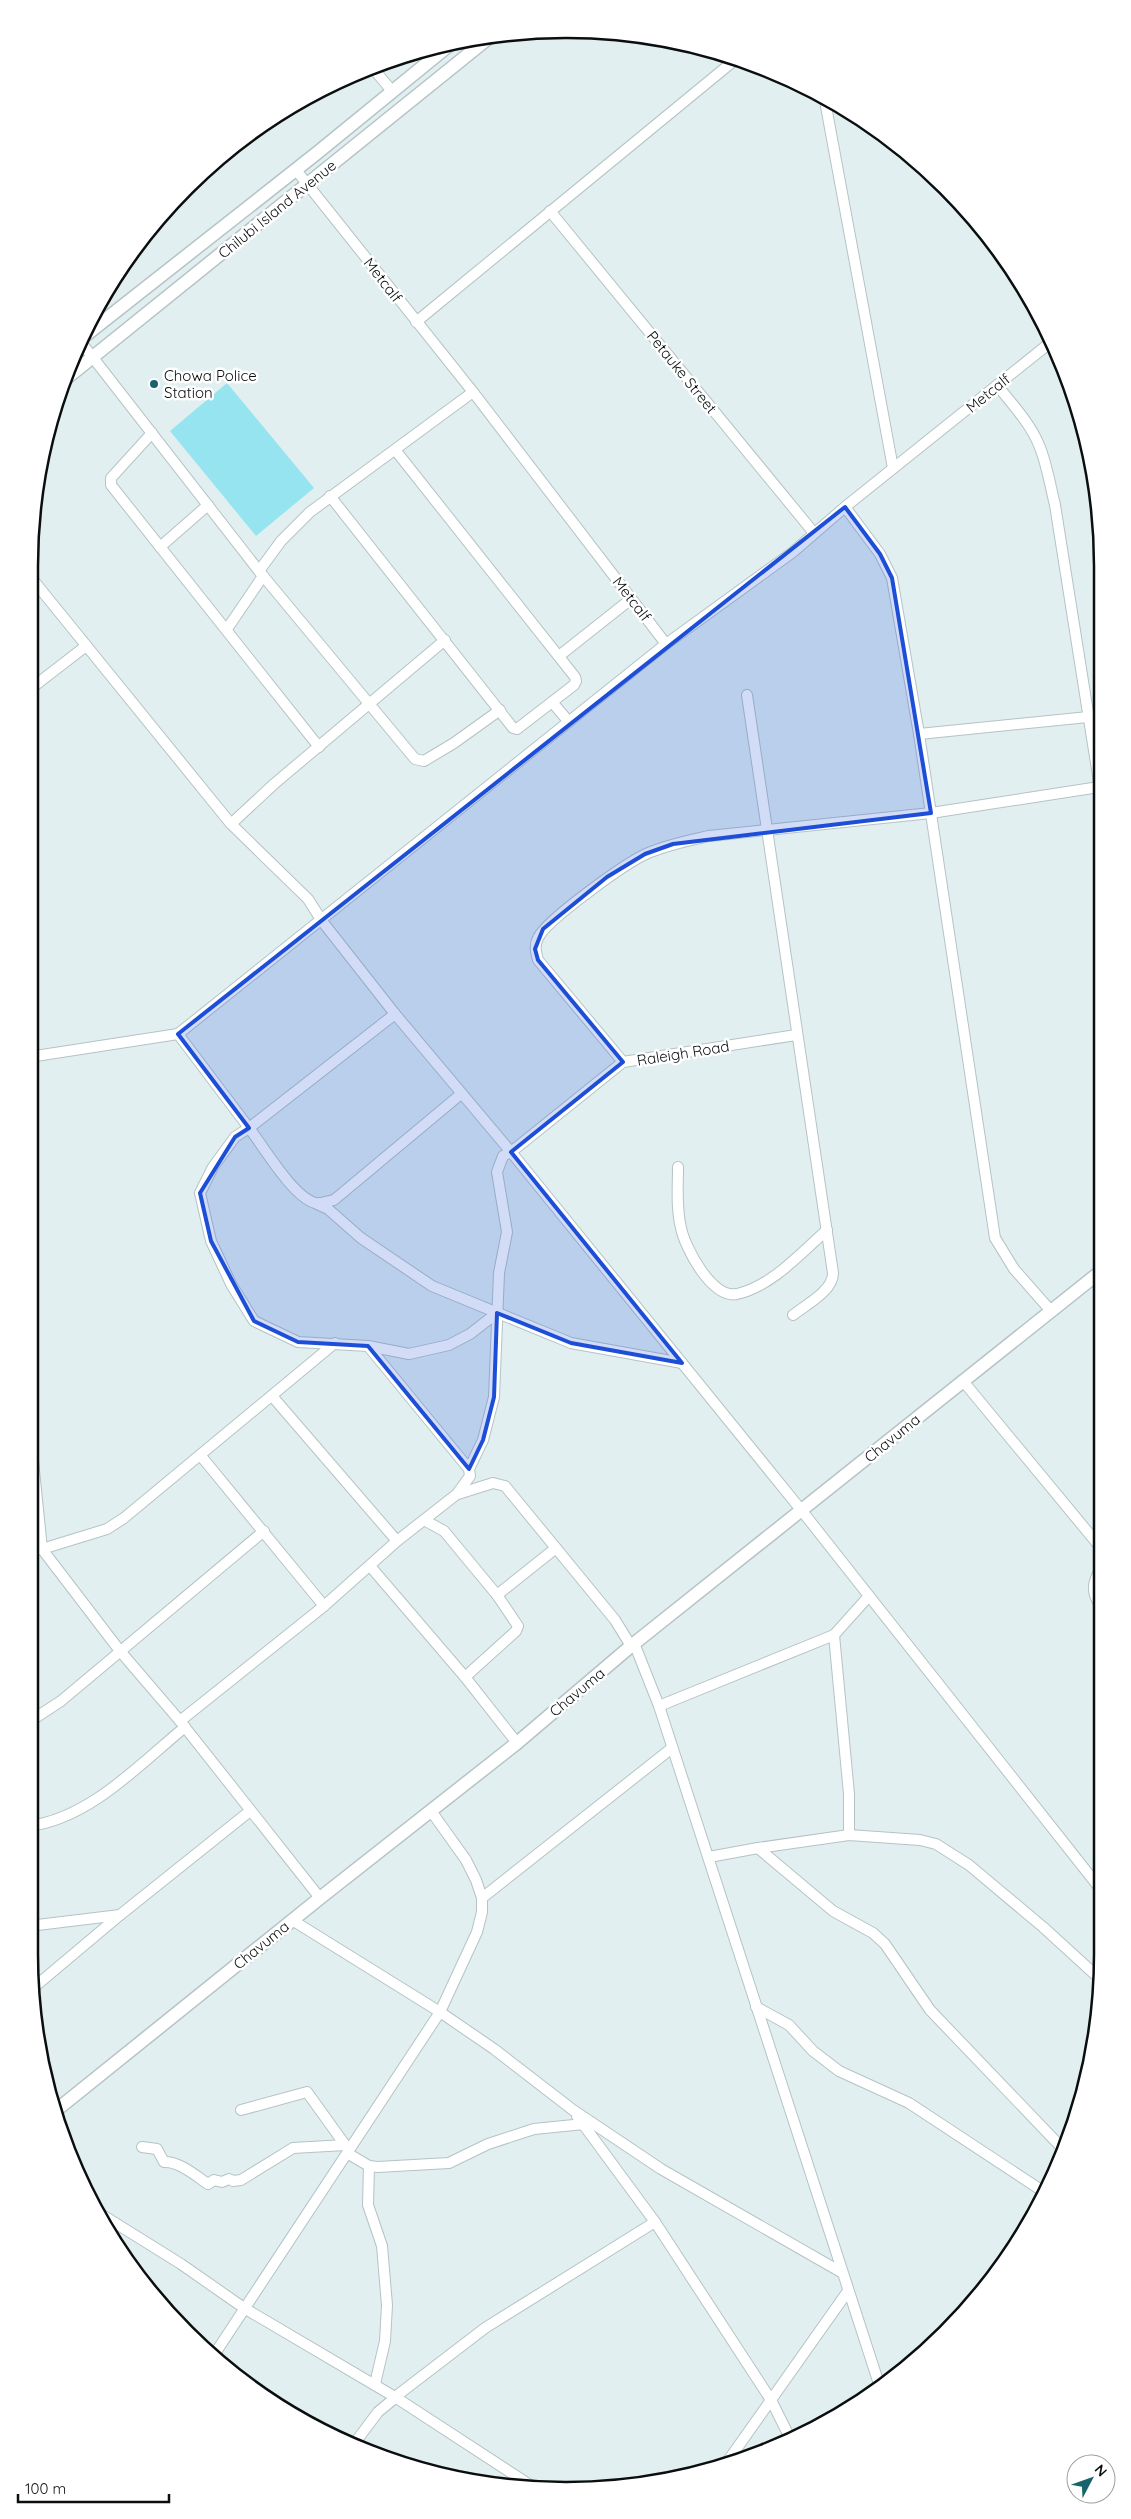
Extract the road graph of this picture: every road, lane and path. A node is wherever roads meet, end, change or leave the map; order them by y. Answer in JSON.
{"nodes":[{"id":1,"x":480,"y":45,"type":"edge"},
{"id":2,"x":439,"y":53,"type":"edge"},
{"id":3,"x":730,"y":64,"type":"edge"},
{"id":4,"x":377,"y":73,"type":"edge"},
{"id":5,"x":392,"y":91,"type":"junction"},
{"id":6,"x":826,"y":106,"type":"edge"},
{"id":7,"x":296,"y":170,"type":"junction"},
{"id":8,"x":308,"y":185,"type":"junction"},
{"id":9,"x":550,"y":211,"type":"junction"},
{"id":10,"x":416,"y":322,"type":"junction"},
{"id":11,"x":93,"y":329,"type":"edge"},
{"id":12,"x":86,"y":346,"type":"edge"},
{"id":13,"x":1045,"y":346,"type":"edge"},
{"id":14,"x":93,"y":357,"type":"junction"},
{"id":15,"x":75,"y":371,"type":"edge"},
{"id":16,"x":997,"y":385,"type":"junction"},
{"id":17,"x":473,"y":392,"type":"junction"},
{"id":18,"x":152,"y":433,"type":"junction"},
{"id":19,"x":396,"y":451,"type":"junction"},
{"id":20,"x":893,"y":468,"type":"junction"},
{"id":21,"x":330,"y":496,"type":"junction"},
{"id":22,"x":208,"y":506,"type":"junction"},
{"id":23,"x":844,"y":507,"type":"junction"},
{"id":24,"x":814,"y":533,"type":"junction"},
{"id":25,"x":160,"y":546,"type":"junction"},
{"id":26,"x":261,"y":573,"type":"junction"},
{"id":27,"x":38,"y":586,"type":"edge"},
{"id":28,"x":631,"y":598,"type":"junction"},
{"id":29,"x":227,"y":630,"type":"junction"},
{"id":30,"x":445,"y":640,"type":"junction"},
{"id":31,"x":666,"y":644,"type":"junction"},
{"id":32,"x":86,"y":646,"type":"junction"},
{"id":33,"x":559,"y":656,"type":"junction"},
{"id":34,"x":38,"y":683,"type":"edge"},
{"id":35,"x":747,"y":694,"type":"dead end"},
{"id":36,"x":552,"y":702,"type":"junction"},
{"id":37,"x":370,"y":704,"type":"junction"},
{"id":38,"x":500,"y":710,"type":"junction"},
{"id":39,"x":1094,"y":716,"type":"edge"},
{"id":40,"x":569,"y":722,"type":"junction"},
{"id":41,"x":919,"y":734,"type":"junction"},
{"id":42,"x":319,"y":747,"type":"junction"},
{"id":43,"x":1094,"y":788,"type":"edge"},
{"id":44,"x":931,"y":813,"type":"junction"},
{"id":45,"x":231,"y":824,"type":"junction"},
{"id":46,"x":765,"y":831,"type":"junction"},
{"id":47,"x":322,"y":921,"type":"junction"},
{"id":48,"x":395,"y":1014,"type":"junction"},
{"id":49,"x":178,"y":1034,"type":"junction"},
{"id":50,"x":796,"y":1035,"type":"junction"},
{"id":51,"x":38,"y":1055,"type":"edge"},
{"id":52,"x":623,"y":1062,"type":"junction"},
{"id":53,"x":461,"y":1094,"type":"junction"},
{"id":54,"x":249,"y":1128,"type":"junction"},
{"id":55,"x":511,"y":1152,"type":"junction"},
{"id":56,"x":678,"y":1167,"type":"dead end"},
{"id":57,"x":317,"y":1204,"type":"junction"},
{"id":58,"x":827,"y":1230,"type":"junction"},
{"id":59,"x":1094,"y":1277,"type":"edge"},
{"id":60,"x":1051,"y":1311,"type":"junction"},
{"id":61,"x":497,"y":1312,"type":"junction"},
{"id":62,"x":794,"y":1315,"type":"dead end"},
{"id":63,"x":335,"y":1343,"type":"junction"},
{"id":64,"x":368,"y":1346,"type":"junction"},
{"id":65,"x":682,"y":1363,"type":"junction"},
{"id":66,"x":963,"y":1381,"type":"junction"},
{"id":67,"x":272,"y":1396,"type":"junction"},
{"id":68,"x":201,"y":1456,"type":"junction"},
{"id":69,"x":469,"y":1469,"type":"junction"},
{"id":70,"x":457,"y":1494,"type":"junction"},
{"id":71,"x":802,"y":1511,"type":"junction"},
{"id":72,"x":38,"y":1513,"type":"edge"},
{"id":73,"x":424,"y":1520,"type":"junction"},
{"id":74,"x":264,"y":1532,"type":"junction"},
{"id":75,"x":1094,"y":1539,"type":"edge"},
{"id":76,"x":397,"y":1541,"type":"junction"},
{"id":77,"x":556,"y":1548,"type":"junction"},
{"id":78,"x":42,"y":1549,"type":"junction"},
{"id":79,"x":38,"y":1550,"type":"edge"},
{"id":80,"x":370,"y":1566,"type":"junction"},
{"id":81,"x":496,"y":1595,"type":"junction"},
{"id":82,"x":869,"y":1596,"type":"junction"},
{"id":83,"x":324,"y":1606,"type":"junction"},
{"id":84,"x":834,"y":1635,"type":"junction"},
{"id":85,"x":633,"y":1645,"type":"junction"},
{"id":86,"x":120,"y":1652,"type":"junction"},
{"id":87,"x":465,"y":1677,"type":"junction"},
{"id":88,"x":659,"y":1706,"type":"junction"},
{"id":89,"x":38,"y":1716,"type":"edge"},
{"id":90,"x":183,"y":1724,"type":"junction"},
{"id":91,"x":517,"y":1743,"type":"junction"},
{"id":92,"x":672,"y":1748,"type":"junction"},
{"id":93,"x":250,"y":1811,"type":"junction"},
{"id":94,"x":431,"y":1811,"type":"junction"},
{"id":95,"x":38,"y":1824,"type":"edge"},
{"id":96,"x":849,"y":1835,"type":"junction"},
{"id":97,"x":758,"y":1848,"type":"junction"},
{"id":98,"x":709,"y":1857,"type":"junction"},
{"id":99,"x":1094,"y":1881,"type":"edge"},
{"id":100,"x":320,"y":1898,"type":"junction"},
{"id":101,"x":482,"y":1898,"type":"junction"},
{"id":102,"x":120,"y":1915,"type":"junction"},
{"id":103,"x":292,"y":1920,"type":"junction"},
{"id":104,"x":38,"y":1925,"type":"edge"},
{"id":105,"x":1093,"y":1973,"type":"edge"},
{"id":106,"x":39,"y":1983,"type":"edge"},
{"id":107,"x":756,"y":2007,"type":"junction"},
{"id":108,"x":440,"y":2012,"type":"junction"},
{"id":109,"x":61,"y":2107,"type":"edge"},
{"id":110,"x":241,"y":2110,"type":"dead end"},
{"id":111,"x":573,"y":2110,"type":"junction"},
{"id":112,"x":584,"y":2124,"type":"junction"},
{"id":113,"x":1058,"y":2143,"type":"edge"},
{"id":114,"x":142,"y":2147,"type":"dead end"},
{"id":115,"x":347,"y":2149,"type":"junction"},
{"id":116,"x":369,"y":2166,"type":"junction"},
{"id":117,"x":1038,"y":2188,"type":"edge"},
{"id":118,"x":108,"y":2219,"type":"edge"},
{"id":119,"x":654,"y":2222,"type":"junction"},
{"id":120,"x":842,"y":2272,"type":"junction"},
{"id":121,"x":848,"y":2291,"type":"junction"},
{"id":122,"x":244,"y":2308,"type":"junction"},
{"id":123,"x":217,"y":2350,"type":"edge"},
{"id":124,"x":877,"y":2379,"type":"edge"},
{"id":125,"x":375,"y":2384,"type":"junction"},
{"id":126,"x":395,"y":2397,"type":"junction"},
{"id":127,"x":772,"y":2400,"type":"junction"},
{"id":128,"x":787,"y":2432,"type":"edge"},
{"id":129,"x":358,"y":2439,"type":"edge"},
{"id":130,"x":733,"y":2454,"type":"edge"},
{"id":131,"x":521,"y":2479,"type":"edge"}],
"edges":[{"from":1,"to":8,"type":"street","name":"Chilubi Island Avenue"},
{"from":2,"to":5,"type":"street","name":"Chilubi Island Avenue"},
{"from":3,"to":9,"type":"street"},
{"from":4,"to":5,"type":"street"},
{"from":5,"to":7,"type":"street","name":"Chilubi Island Avenue"},
{"from":6,"to":20,"type":"street"},
{"from":7,"to":8,"type":"street","name":"Metcalf"},
{"from":7,"to":11,"type":"street","name":"Chilubi Island Avenue"},
{"from":8,"to":10,"type":"street","name":"Metcalf"},
{"from":8,"to":14,"type":"street","name":"Chilubi Island Avenue"},
{"from":9,"to":10,"type":"street"},
{"from":9,"to":24,"type":"street","name":"Petauke Street"},
{"from":10,"to":17,"type":"street","name":"Metcalf"},
{"from":12,"to":14,"type":"street"},
{"from":13,"to":16,"type":"street","name":"Metcalf"},
{"from":14,"to":15,"type":"street","name":"Chilubi Island Avenue"},
{"from":14,"to":18,"type":"street"},
{"from":16,"to":20,"type":"street","name":"Metcalf"},
{"from":16,"to":39,"type":"street"},
{"from":17,"to":19,"type":"street"},
{"from":17,"to":28,"type":"street","name":"Metcalf"},
{"from":18,"to":22,"type":"street"},
{"from":18,"to":25,"type":"street"},
{"from":19,"to":21,"type":"street"},
{"from":19,"to":33,"type":"street"},
{"from":20,"to":23,"type":"street","name":"Metcalf"},
{"from":21,"to":26,"type":"street"},
{"from":21,"to":30,"type":"street"},
{"from":22,"to":25,"type":"street"},
{"from":22,"to":26,"type":"street"},
{"from":23,"to":24,"type":"street","name":"Metcalf"},
{"from":23,"to":41,"type":"street"},
{"from":24,"to":31,"type":"street","name":"Metcalf"},
{"from":25,"to":29,"type":"street"},
{"from":26,"to":29,"type":"street"},
{"from":26,"to":37,"type":"street"},
{"from":27,"to":32,"type":"street"},
{"from":28,"to":31,"type":"street","name":"Metcalf"},
{"from":28,"to":33,"type":"street"},
{"from":29,"to":42,"type":"street"},
{"from":30,"to":37,"type":"street"},
{"from":30,"to":38,"type":"street"},
{"from":31,"to":40,"type":"street"},
{"from":32,"to":34,"type":"street"},
{"from":32,"to":45,"type":"street"},
{"from":33,"to":36,"type":"street"},
{"from":35,"to":46,"type":"street"},
{"from":36,"to":38,"type":"street"},
{"from":36,"to":40,"type":"street"},
{"from":37,"to":38,"type":"street"},
{"from":37,"to":42,"type":"street"},
{"from":39,"to":41,"type":"street"},
{"from":40,"to":47,"type":"street"},
{"from":41,"to":44,"type":"street"},
{"from":42,"to":45,"type":"street"},
{"from":43,"to":44,"type":"street"},
{"from":44,"to":46,"type":"street"},
{"from":44,"to":60,"type":"street"},
{"from":45,"to":47,"type":"street"},
{"from":46,"to":50,"type":"street"},
{"from":46,"to":52,"type":"street"},
{"from":47,"to":48,"type":"street"},
{"from":47,"to":49,"type":"street"},
{"from":48,"to":53,"type":"street"},
{"from":48,"to":54,"type":"street"},
{"from":49,"to":51,"type":"street"},
{"from":49,"to":54,"type":"street"},
{"from":50,"to":52,"type":"street","name":"Raleigh Road"},
{"from":50,"to":58,"type":"street"},
{"from":52,"to":55,"type":"street","name":"Raleigh Road"},
{"from":53,"to":55,"type":"street"},
{"from":53,"to":57,"type":"street"},
{"from":54,"to":57,"type":"street"},
{"from":54,"to":63,"type":"street"},
{"from":55,"to":61,"type":"street","name":"Raleigh Road"},
{"from":55,"to":65,"type":"street"},
{"from":56,"to":58,"type":"street"},
{"from":57,"to":61,"type":"street"},
{"from":58,"to":62,"type":"street"},
{"from":59,"to":60,"type":"street","name":"Chavuma"},
{"from":60,"to":66,"type":"street","name":"Chavuma"},
{"from":61,"to":64,"type":"street"},
{"from":61,"to":65,"type":"street"},
{"from":61,"to":69,"type":"street","name":"Raleigh Road"},
{"from":63,"to":64,"type":"street"},
{"from":63,"to":67,"type":"street"},
{"from":64,"to":69,"type":"street"},
{"from":65,"to":71,"type":"street"},
{"from":66,"to":71,"type":"street","name":"Chavuma"},
{"from":66,"to":75,"type":"street"},
{"from":67,"to":68,"type":"street"},
{"from":67,"to":76,"type":"street"},
{"from":68,"to":74,"type":"street"},
{"from":68,"to":78,"type":"street"},
{"from":69,"to":70,"type":"street","name":"Raleigh Road"},
{"from":70,"to":73,"type":"street"},
{"from":70,"to":77,"type":"street"},
{"from":71,"to":82,"type":"street"},
{"from":71,"to":85,"type":"street","name":"Chavuma"},
{"from":72,"to":78,"type":"street"},
{"from":73,"to":76,"type":"street"},
{"from":73,"to":81,"type":"street"},
{"from":74,"to":83,"type":"street"},
{"from":74,"to":86,"type":"street"},
{"from":76,"to":80,"type":"street"},
{"from":77,"to":81,"type":"street"},
{"from":77,"to":85,"type":"street"},
{"from":78,"to":79,"type":"street"},
{"from":78,"to":86,"type":"street"},
{"from":80,"to":83,"type":"street"},
{"from":80,"to":87,"type":"street"},
{"from":81,"to":87,"type":"street"},
{"from":82,"to":84,"type":"street"},
{"from":82,"to":99,"type":"street"},
{"from":83,"to":90,"type":"street"},
{"from":84,"to":88,"type":"street"},
{"from":84,"to":96,"type":"street"},
{"from":85,"to":88,"type":"street"},
{"from":85,"to":91,"type":"street","name":"Chavuma"},
{"from":86,"to":89,"type":"street"},
{"from":86,"to":90,"type":"street"},
{"from":87,"to":91,"type":"street"},
{"from":88,"to":92,"type":"street"},
{"from":90,"to":93,"type":"street"},
{"from":90,"to":95,"type":"street"},
{"from":91,"to":94,"type":"street","name":"Chavuma"},
{"from":92,"to":98,"type":"street"},
{"from":92,"to":101,"type":"street"},
{"from":93,"to":100,"type":"street"},
{"from":93,"to":102,"type":"street"},
{"from":94,"to":100,"type":"street","name":"Chavuma"},
{"from":94,"to":101,"type":"street"},
{"from":96,"to":97,"type":"street"},
{"from":96,"to":105,"type":"street"},
{"from":97,"to":98,"type":"street"},
{"from":97,"to":113,"type":"street"},
{"from":98,"to":107,"type":"street"},
{"from":100,"to":103,"type":"street","name":"Chavuma"},
{"from":101,"to":108,"type":"street"},
{"from":102,"to":104,"type":"street"},
{"from":102,"to":106,"type":"street"},
{"from":103,"to":108,"type":"street"},
{"from":103,"to":109,"type":"street","name":"Chavuma"},
{"from":107,"to":117,"type":"street"},
{"from":107,"to":120,"type":"street"},
{"from":108,"to":111,"type":"street"},
{"from":108,"to":115,"type":"street"},
{"from":110,"to":115,"type":"street"},
{"from":111,"to":112,"type":"street"},
{"from":111,"to":120,"type":"street"},
{"from":112,"to":116,"type":"street"},
{"from":112,"to":119,"type":"street"},
{"from":114,"to":115,"type":"street"},
{"from":115,"to":116,"type":"street"},
{"from":115,"to":122,"type":"street"},
{"from":116,"to":125,"type":"street"},
{"from":118,"to":122,"type":"street"},
{"from":119,"to":126,"type":"street"},
{"from":119,"to":127,"type":"street"},
{"from":120,"to":121,"type":"street"},
{"from":121,"to":124,"type":"street"},
{"from":121,"to":127,"type":"street"},
{"from":122,"to":123,"type":"street"},
{"from":122,"to":125,"type":"street"},
{"from":125,"to":126,"type":"street"},
{"from":126,"to":129,"type":"street"},
{"from":126,"to":131,"type":"street"},
{"from":127,"to":128,"type":"street"},
{"from":127,"to":130,"type":"street"}]}
